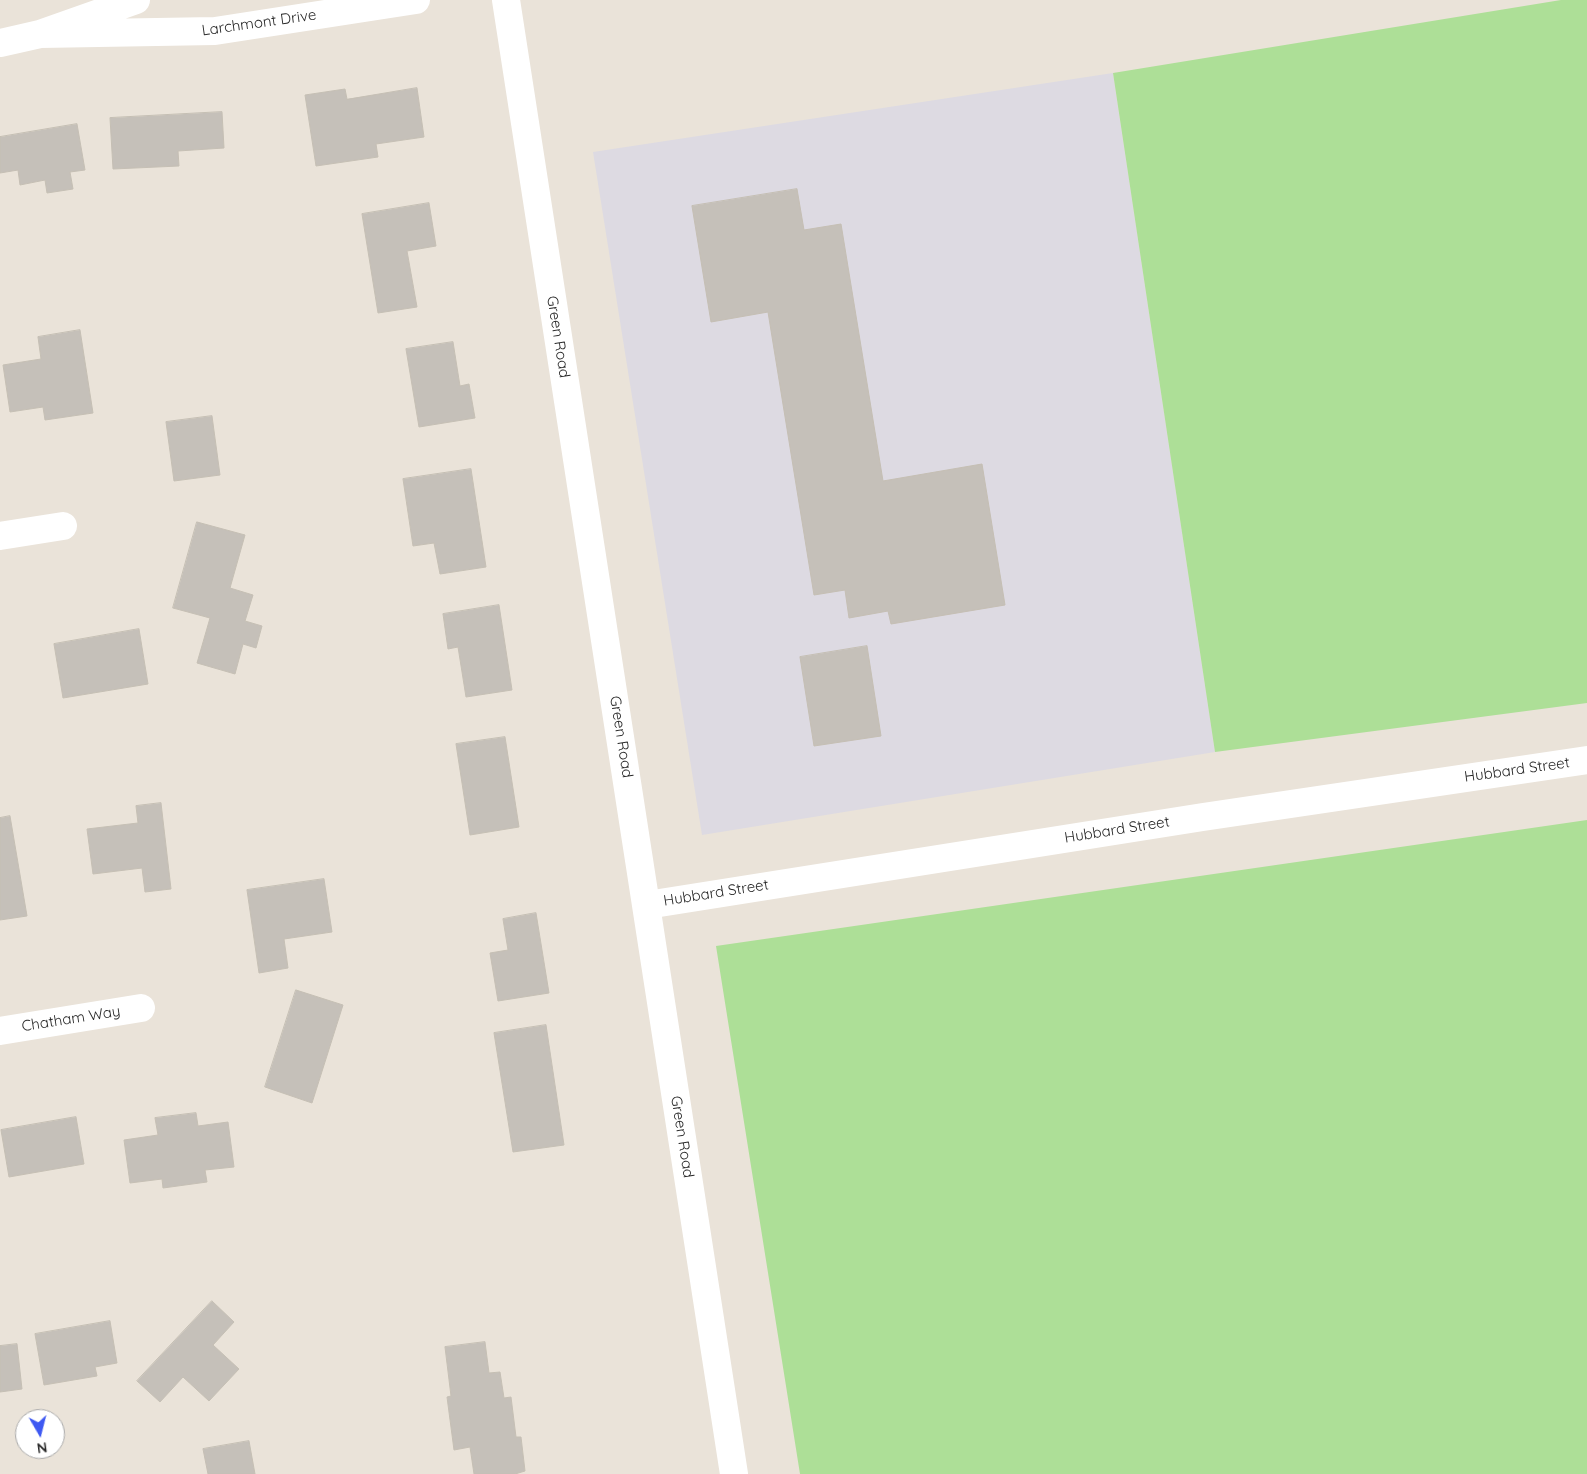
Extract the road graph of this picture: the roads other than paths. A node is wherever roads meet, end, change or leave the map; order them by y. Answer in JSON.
{"nodes":[{"id":1,"x":136,"y":0,"type":"edge"},
{"id":2,"x":416,"y":0,"type":"edge"},
{"id":3,"x":506,"y":0,"type":"edge"},
{"id":4,"x":40,"y":34,"type":"junction"},
{"id":5,"x":0,"y":43,"type":"edge"},
{"id":6,"x":63,"y":526,"type":"dead end"},
{"id":7,"x":0,"y":536,"type":"edge"},
{"id":8,"x":1587,"y":760,"type":"edge"},
{"id":9,"x":647,"y":904,"type":"junction"},
{"id":10,"x":141,"y":1008,"type":"dead end"},
{"id":11,"x":0,"y":1031,"type":"edge"},
{"id":12,"x":734,"y":1474,"type":"edge"}],
"edges":[{"from":1,"to":4,"type":"street","name":"Larchmont Drive"},
{"from":2,"to":4,"type":"street","name":"Larchmont Drive"},
{"from":3,"to":9,"type":"street","name":"Green Road"},
{"from":4,"to":5,"type":"street","name":"Larchmont Drive"},
{"from":6,"to":7,"type":"street"},
{"from":8,"to":9,"type":"street","name":"Hubbard Street"},
{"from":9,"to":12,"type":"street","name":"Green Road"},
{"from":10,"to":11,"type":"street","name":"Chatham Way"}]}
